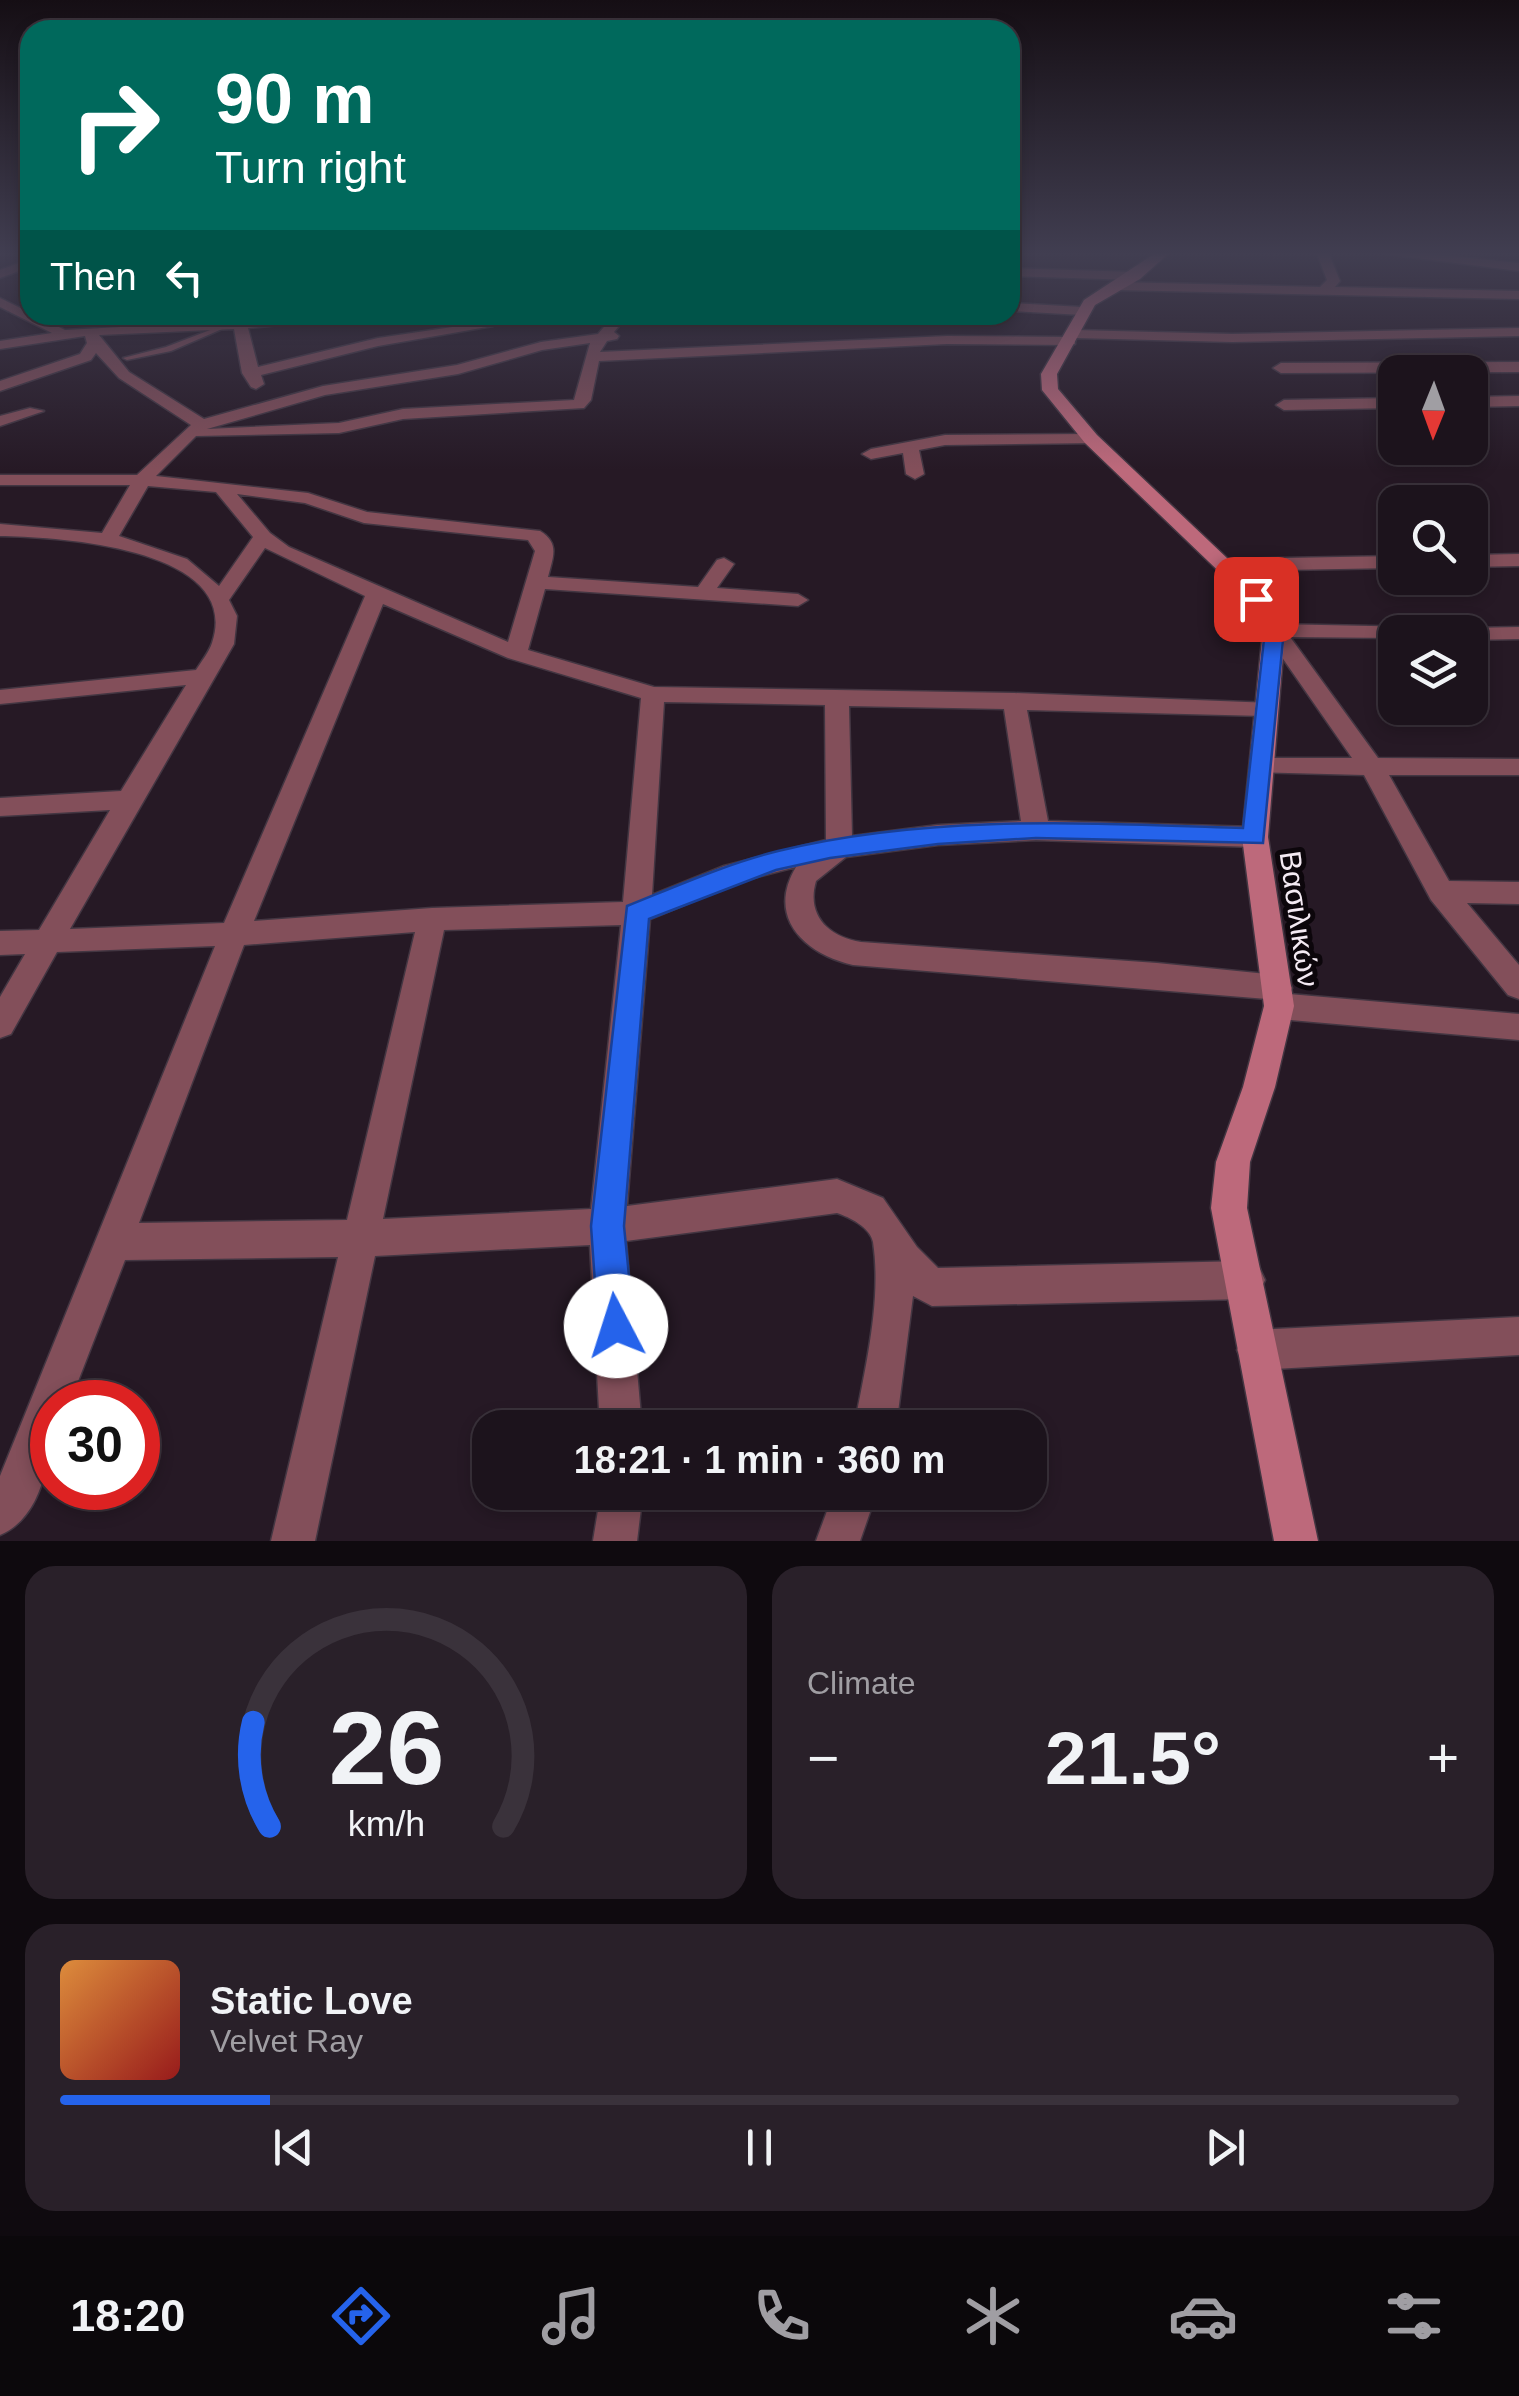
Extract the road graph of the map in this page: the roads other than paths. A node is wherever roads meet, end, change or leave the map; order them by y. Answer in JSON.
{"nodes":[{"id":1,"x":54,"y":326,"type":"edge"},
{"id":2,"x":225,"y":326,"type":"joint"},
{"id":3,"x":242,"y":326,"type":"edge"},
{"id":4,"x":459,"y":326,"type":"edge"},
{"id":5,"x":485,"y":326,"type":"edge"},
{"id":6,"x":613,"y":326,"type":"edge"},
{"id":7,"x":1067,"y":326,"type":"edge"},
{"id":8,"x":1078,"y":326,"type":"edge"},
{"id":9,"x":1076,"y":329,"type":"junction"},
{"id":10,"x":1519,"y":332,"type":"edge"},
{"id":11,"x":61,"y":334,"type":"junction"},
{"id":12,"x":606,"y":336,"type":"junction"},
{"id":13,"x":1314,"y":336,"type":"junction"},
{"id":14,"x":91,"y":337,"type":"junction"},
{"id":15,"x":0,"y":344,"type":"edge"},
{"id":16,"x":1406,"y":355,"type":"edge"},
{"id":17,"x":591,"y":357,"type":"junction"},
{"id":18,"x":126,"y":358,"type":"dead end"},
{"id":19,"x":1488,"y":367,"type":"edge"},
{"id":20,"x":1519,"y":367,"type":"edge"},
{"id":21,"x":1281,"y":368,"type":"dead end"},
{"id":22,"x":1378,"y":368,"type":"edge"},
{"id":23,"x":458,"y":370,"type":"junction"},
{"id":24,"x":250,"y":373,"type":"junction"},
{"id":25,"x":0,"y":386,"type":"edge"},
{"id":26,"x":1519,"y":401,"type":"edge"},
{"id":27,"x":1488,"y":402,"type":"edge"},
{"id":28,"x":1378,"y":403,"type":"edge"},
{"id":29,"x":270,"y":404,"type":"junction"},
{"id":30,"x":1284,"y":405,"type":"dead end"},
{"id":31,"x":36,"y":410,"type":"dead end"},
{"id":32,"x":0,"y":421,"type":"edge"},
{"id":33,"x":195,"y":430,"type":"junction"},
{"id":34,"x":1091,"y":439,"type":"junction"},
{"id":35,"x":910,"y":446,"type":"junction"},
{"id":36,"x":871,"y":454,"type":"dead end"},
{"id":37,"x":915,"y":474,"type":"dead end"},
{"id":38,"x":0,"y":480,"type":"edge"},
{"id":39,"x":142,"y":480,"type":"junction"},
{"id":40,"x":222,"y":487,"type":"junction"},
{"id":41,"x":0,"y":530,"type":"edge"},
{"id":42,"x":108,"y":537,"type":"junction"},
{"id":43,"x":263,"y":537,"type":"junction"},
{"id":44,"x":1519,"y":560,"type":"edge"},
{"id":45,"x":1488,"y":561,"type":"edge"},
{"id":46,"x":1378,"y":562,"type":"edge"},
{"id":47,"x":724,"y":564,"type":"dead end"},
{"id":48,"x":1225,"y":565,"type":"junction"},
{"id":49,"x":535,"y":582,"type":"junction"},
{"id":50,"x":704,"y":593,"type":"junction"},
{"id":51,"x":376,"y":595,"type":"junction"},
{"id":52,"x":219,"y":600,"type":"junction"},
{"id":53,"x":798,"y":600,"type":"dead end"},
{"id":54,"x":1274,"y":630,"type":"junction"},
{"id":55,"x":1378,"y":632,"type":"edge"},
{"id":56,"x":1488,"y":634,"type":"edge"},
{"id":57,"x":1519,"y":634,"type":"edge"},
{"id":58,"x":516,"y":652,"type":"junction"},
{"id":59,"x":203,"y":676,"type":"junction"},
{"id":60,"x":653,"y":694,"type":"junction"},
{"id":61,"x":0,"y":697,"type":"edge"},
{"id":62,"x":837,"y":698,"type":"junction"},
{"id":63,"x":1014,"y":700,"type":"junction"},
{"id":64,"x":1264,"y":708,"type":"junction"},
{"id":65,"x":1262,"y":766,"type":"junction"},
{"id":66,"x":1519,"y":768,"type":"edge"},
{"id":67,"x":1374,"y":769,"type":"junction"},
{"id":68,"x":129,"y":800,"type":"junction"},
{"id":69,"x":0,"y":807,"type":"edge"},
{"id":70,"x":1036,"y":830,"type":"junction"},
{"id":71,"x":1254,"y":837,"type":"junction"},
{"id":72,"x":839,"y":848,"type":"junction"},
{"id":73,"x":1441,"y":892,"type":"junction"},
{"id":74,"x":1519,"y":894,"type":"edge"},
{"id":75,"x":636,"y":913,"type":"junction"},
{"id":76,"x":432,"y":919,"type":"junction"},
{"id":77,"x":234,"y":934,"type":"junction"},
{"id":78,"x":49,"y":941,"type":"junction"},
{"id":79,"x":0,"y":943,"type":"edge"},
{"id":80,"x":1519,"y":986,"type":"edge"},
{"id":81,"x":1278,"y":997,"type":"junction"},
{"id":82,"x":0,"y":1025,"type":"edge"},
{"id":83,"x":1519,"y":1026,"type":"edge"},
{"id":84,"x":607,"y":1226,"type":"junction"},
{"id":85,"x":363,"y":1238,"type":"junction"},
{"id":86,"x":888,"y":1238,"type":"junction"},
{"id":87,"x":114,"y":1242,"type":"junction"},
{"id":88,"x":1246,"y":1280,"type":"junction"},
{"id":89,"x":1519,"y":1336,"type":"edge"},
{"id":90,"x":1257,"y":1350,"type":"junction"},
{"id":91,"x":619,"y":1410,"type":"edge"},
{"id":92,"x":879,"y":1410,"type":"edge"},
{"id":93,"x":619,"y":1510,"type":"edge"},
{"id":94,"x":849,"y":1510,"type":"edge"},
{"id":95,"x":0,"y":1513,"type":"edge"},
{"id":96,"x":293,"y":1541,"type":"edge"},
{"id":97,"x":614,"y":1541,"type":"edge"},
{"id":98,"x":838,"y":1541,"type":"edge"},
{"id":99,"x":1296,"y":1541,"type":"edge"}],
"edges":[{"from":1,"to":11,"type":"street"},
{"from":2,"to":14,"type":"street"},
{"from":2,"to":18,"type":"lane"},
{"from":3,"to":24,"type":"street"},
{"from":4,"to":24,"type":"street"},
{"from":5,"to":23,"type":"street"},
{"from":6,"to":12,"type":"street"},
{"from":7,"to":9,"type":"street"},
{"from":8,"to":9,"type":"street"},
{"from":9,"to":13,"type":"street"},
{"from":9,"to":17,"type":"street"},
{"from":9,"to":34,"type":"street"},
{"from":10,"to":13,"type":"street"},
{"from":11,"to":14,"type":"street"},
{"from":11,"to":15,"type":"street"},
{"from":12,"to":17,"type":"street"},
{"from":12,"to":23,"type":"street"},
{"from":13,"to":16,"type":"street"},
{"from":14,"to":25,"type":"street"},
{"from":14,"to":33,"type":"street"},
{"from":17,"to":33,"type":"street"},
{"from":19,"to":20,"type":"street"},
{"from":21,"to":22,"type":"street"},
{"from":23,"to":29,"type":"street"},
{"from":24,"to":29,"type":"street"},
{"from":26,"to":27,"type":"street"},
{"from":28,"to":30,"type":"street"},
{"from":29,"to":33,"type":"street"},
{"from":31,"to":32,"type":"street"},
{"from":33,"to":39,"type":"street"},
{"from":34,"to":35,"type":"street"},
{"from":34,"to":48,"type":"street"},
{"from":35,"to":36,"type":"street"},
{"from":35,"to":37,"type":"street"},
{"from":38,"to":39,"type":"street"},
{"from":39,"to":40,"type":"street"},
{"from":39,"to":42,"type":"street"},
{"from":40,"to":43,"type":"street"},
{"from":40,"to":49,"type":"street"},
{"from":41,"to":42,"type":"street"},
{"from":42,"to":52,"type":"street"},
{"from":43,"to":51,"type":"street"},
{"from":43,"to":52,"type":"street"},
{"from":44,"to":45,"type":"street"},
{"from":46,"to":48,"type":"street"},
{"from":47,"to":50,"type":"street"},
{"from":48,"to":54,"type":"street"},
{"from":49,"to":50,"type":"street"},
{"from":49,"to":58,"type":"street"},
{"from":50,"to":53,"type":"street"},
{"from":51,"to":58,"type":"street"},
{"from":51,"to":77,"type":"street"},
{"from":52,"to":59,"type":"street"},
{"from":54,"to":55,"type":"street"},
{"from":54,"to":64,"type":"street","name":"Βασιλικών"},
{"from":54,"to":67,"type":"street"},
{"from":56,"to":57,"type":"street"},
{"from":58,"to":60,"type":"street"},
{"from":59,"to":61,"type":"street"},
{"from":59,"to":68,"type":"street"},
{"from":60,"to":62,"type":"street"},
{"from":60,"to":75,"type":"street"},
{"from":62,"to":63,"type":"street"},
{"from":62,"to":72,"type":"street"},
{"from":63,"to":64,"type":"street"},
{"from":63,"to":70,"type":"street"},
{"from":64,"to":65,"type":"street","name":"Βασιλικών"},
{"from":65,"to":67,"type":"street"},
{"from":65,"to":71,"type":"street","name":"Βασιλικών"},
{"from":66,"to":67,"type":"street"},
{"from":67,"to":73,"type":"street"},
{"from":68,"to":69,"type":"street"},
{"from":68,"to":78,"type":"street"},
{"from":70,"to":71,"type":"street"},
{"from":70,"to":72,"type":"street"},
{"from":71,"to":81,"type":"street","name":"Βασιλικών"},
{"from":72,"to":75,"type":"street"},
{"from":72,"to":81,"type":"street"},
{"from":73,"to":74,"type":"street"},
{"from":73,"to":80,"type":"street"},
{"from":75,"to":76,"type":"street"},
{"from":75,"to":84,"type":"street"},
{"from":76,"to":77,"type":"street"},
{"from":76,"to":85,"type":"street"},
{"from":77,"to":78,"type":"street"},
{"from":77,"to":87,"type":"street"},
{"from":78,"to":79,"type":"street"},
{"from":78,"to":82,"type":"street"},
{"from":81,"to":83,"type":"street"},
{"from":81,"to":88,"type":"street","name":"Βασιλικών"},
{"from":84,"to":85,"type":"street"},
{"from":84,"to":86,"type":"street"},
{"from":84,"to":91,"type":"street"},
{"from":85,"to":87,"type":"street"},
{"from":85,"to":96,"type":"street"},
{"from":86,"to":88,"type":"street"},
{"from":86,"to":92,"type":"street"},
{"from":87,"to":95,"type":"street"},
{"from":88,"to":90,"type":"street","name":"Βασιλικών"},
{"from":89,"to":90,"type":"street"},
{"from":90,"to":99,"type":"street","name":"Βασιλικών"},
{"from":93,"to":97,"type":"street"},
{"from":94,"to":98,"type":"street"}]}
